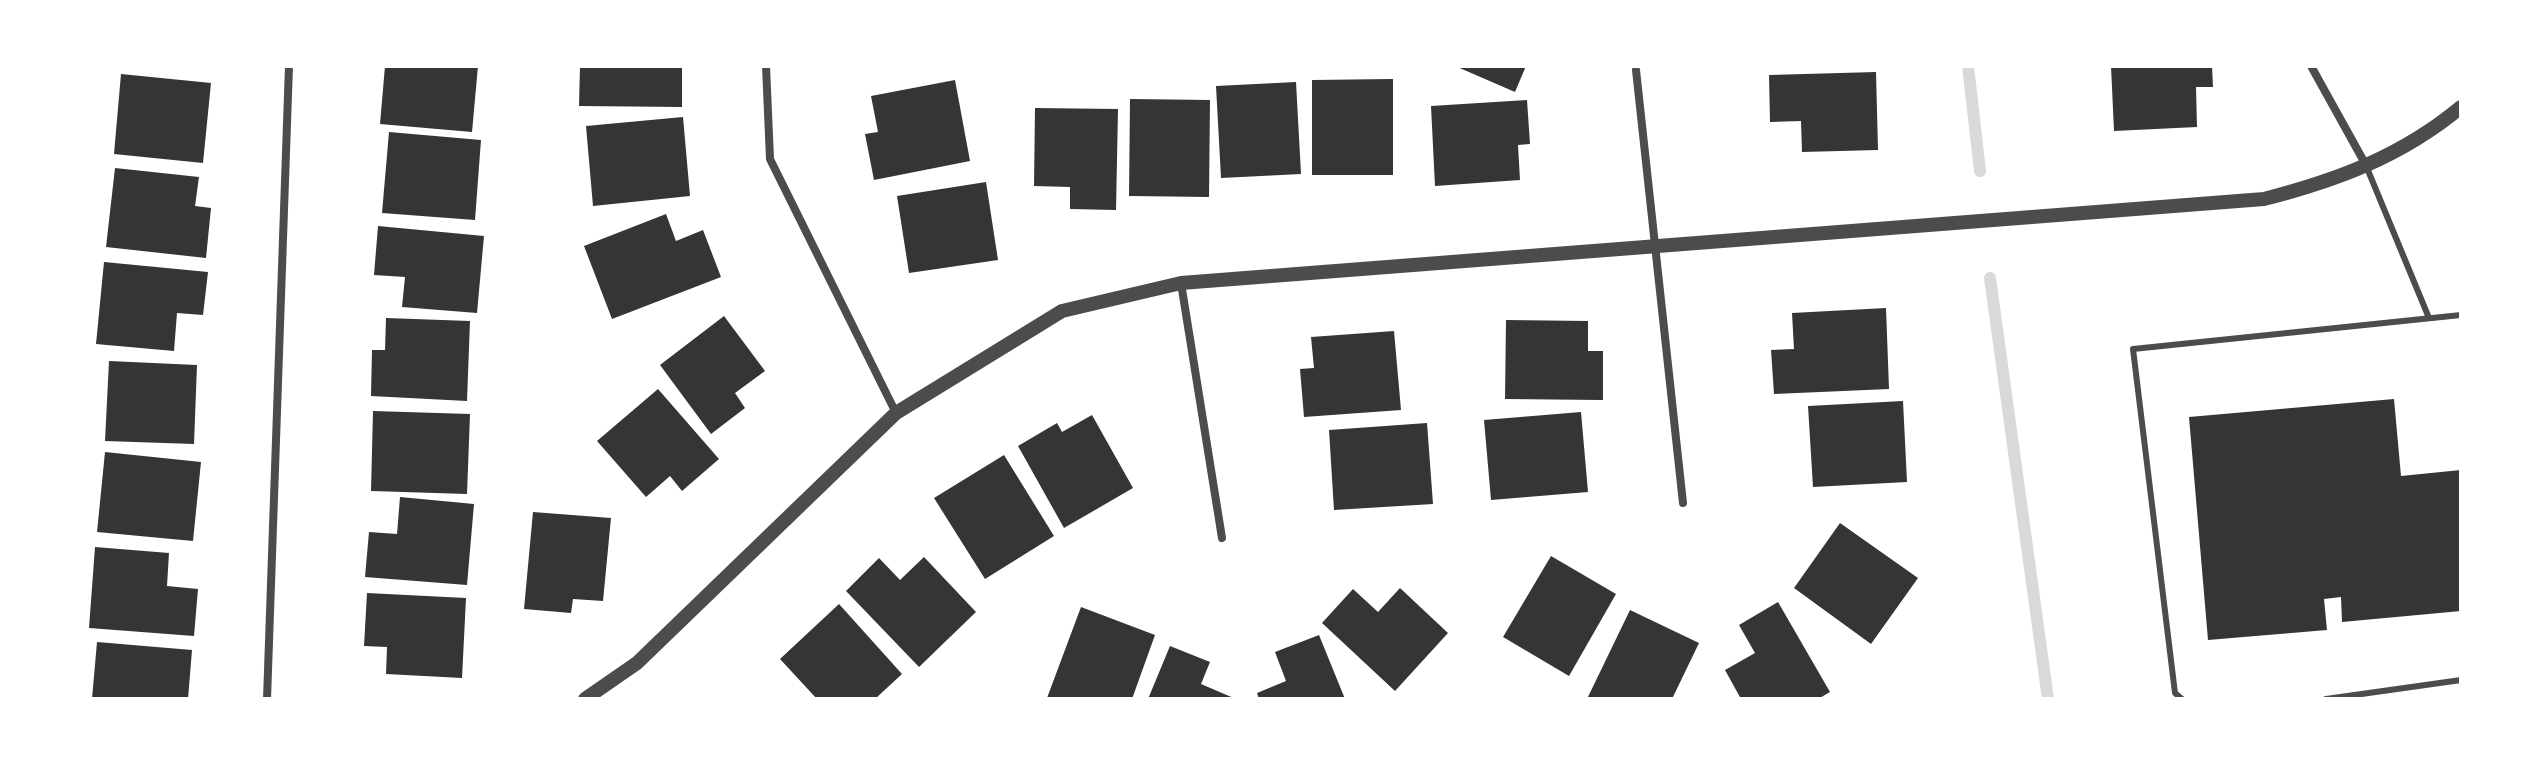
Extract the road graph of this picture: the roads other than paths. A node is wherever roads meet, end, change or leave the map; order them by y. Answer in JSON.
{"nodes":[{"id":1,"x":289,"y":66,"type":"edge"},
{"id":2,"x":766,"y":66,"type":"edge"},
{"id":3,"x":2311,"y":66,"type":"edge"},
{"id":4,"x":1636,"y":70,"type":"dead end"},
{"id":5,"x":2461,"y":107,"type":"edge"},
{"id":6,"x":2367,"y":168,"type":"junction"},
{"id":7,"x":1655,"y":247,"type":"junction"},
{"id":8,"x":1181,"y":283,"type":"junction"},
{"id":9,"x":2461,"y":315,"type":"edge"},
{"id":10,"x":2429,"y":318,"type":"junction"},
{"id":11,"x":896,"y":413,"type":"junction"},
{"id":12,"x":1683,"y":503,"type":"dead end"},
{"id":13,"x":1222,"y":538,"type":"dead end"},
{"id":14,"x":2461,"y":680,"type":"edge"},
{"id":15,"x":267,"y":699,"type":"edge"},
{"id":16,"x":585,"y":699,"type":"edge"},
{"id":17,"x":2182,"y":699,"type":"edge"},
{"id":18,"x":2326,"y":699,"type":"edge"}],
"edges":[{"from":1,"to":15,"type":"street"},
{"from":2,"to":11,"type":"street"},
{"from":3,"to":6,"type":"street"},
{"from":4,"to":7,"type":"street"},
{"from":5,"to":6,"type":"street"},
{"from":6,"to":7,"type":"street"},
{"from":6,"to":10,"type":"lane"},
{"from":7,"to":8,"type":"street"},
{"from":7,"to":12,"type":"street"},
{"from":8,"to":11,"type":"street"},
{"from":8,"to":13,"type":"street"},
{"from":9,"to":10,"type":"lane"},
{"from":10,"to":17,"type":"lane"},
{"from":11,"to":16,"type":"street"},
{"from":14,"to":18,"type":"lane"}]}
